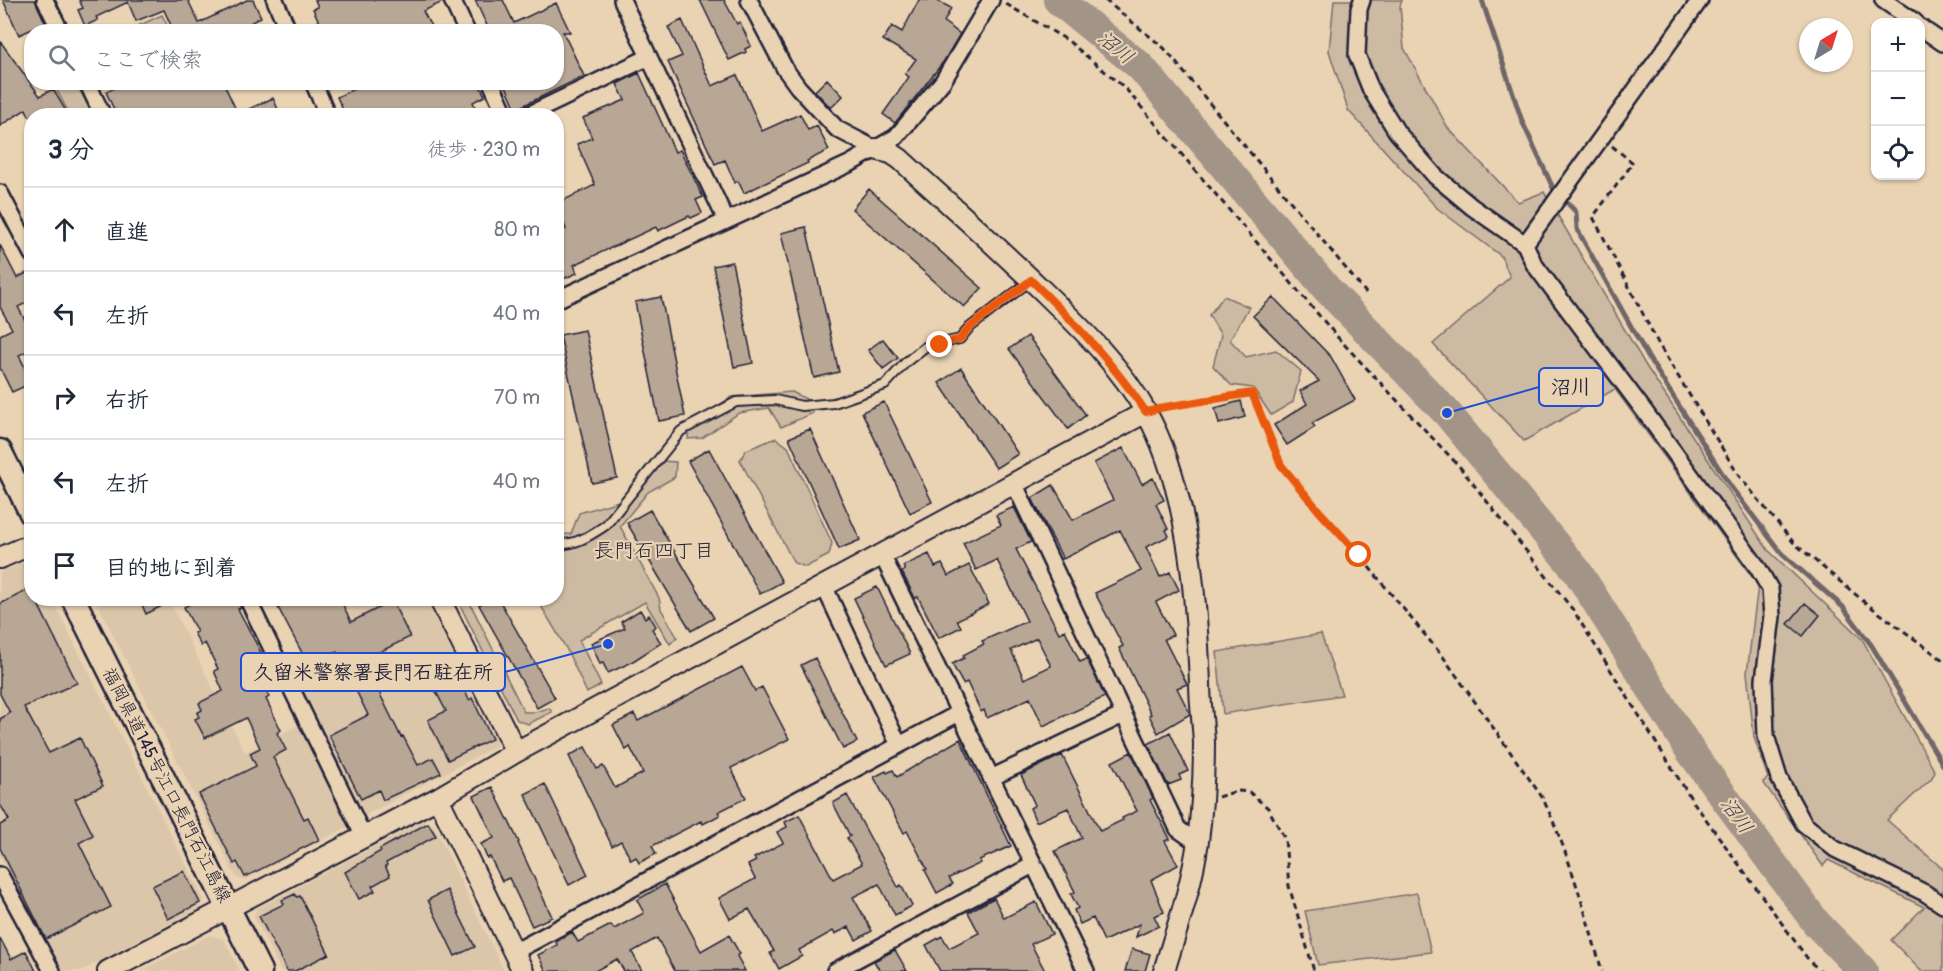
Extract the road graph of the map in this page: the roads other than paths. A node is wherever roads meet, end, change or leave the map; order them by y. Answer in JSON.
{"nodes":[{"id":1,"x":45,"y":0,"type":"edge"},
{"id":2,"x":274,"y":0,"type":"edge"},
{"id":3,"x":452,"y":0,"type":"edge"},
{"id":4,"x":622,"y":0,"type":"edge"},
{"id":5,"x":749,"y":0,"type":"edge"},
{"id":6,"x":992,"y":0,"type":"edge"},
{"id":7,"x":1362,"y":0,"type":"edge"},
{"id":8,"x":1700,"y":0,"type":"edge"},
{"id":9,"x":1883,"y":0,"type":"edge"},
{"id":10,"x":1909,"y":18,"type":"edge"},
{"id":11,"x":57,"y":24,"type":"edge"},
{"id":12,"x":285,"y":24,"type":"edge"},
{"id":13,"x":463,"y":24,"type":"edge"},
{"id":14,"x":1925,"y":30,"type":"edge"},
{"id":15,"x":1943,"y":43,"type":"edge"},
{"id":16,"x":649,"y":57,"type":"junction"},
{"id":17,"x":91,"y":90,"type":"edge"},
{"id":18,"x":317,"y":90,"type":"edge"},
{"id":19,"x":495,"y":90,"type":"edge"},
{"id":20,"x":99,"y":108,"type":"edge"},
{"id":21,"x":324,"y":108,"type":"edge"},
{"id":22,"x":502,"y":108,"type":"edge"},
{"id":23,"x":543,"y":108,"type":"edge"},
{"id":24,"x":875,"y":149,"type":"junction"},
{"id":25,"x":0,"y":193,"type":"edge"},
{"id":26,"x":726,"y":220,"type":"junction"},
{"id":27,"x":24,"y":239,"type":"edge"},
{"id":28,"x":1525,"y":244,"type":"junction"},
{"id":29,"x":1031,"y":280,"type":"junction"},
{"id":30,"x":564,"y":296,"type":"edge"},
{"id":31,"x":1146,"y":412,"type":"junction"},
{"id":32,"x":0,"y":452,"type":"edge"},
{"id":33,"x":1014,"y":483,"type":"junction"},
{"id":34,"x":24,"y":499,"type":"edge"},
{"id":35,"x":564,"y":545,"type":"edge"},
{"id":36,"x":24,"y":548,"type":"edge"},
{"id":37,"x":882,"y":555,"type":"junction"},
{"id":38,"x":0,"y":558,"type":"edge"},
{"id":39,"x":824,"y":586,"type":"junction"},
{"id":40,"x":77,"y":606,"type":"edge"},
{"id":41,"x":250,"y":606,"type":"edge"},
{"id":42,"x":443,"y":606,"type":"edge"},
{"id":43,"x":959,"y":713,"type":"junction"},
{"id":44,"x":1123,"y":715,"type":"junction"},
{"id":45,"x":899,"y":745,"type":"junction"},
{"id":46,"x":516,"y":752,"type":"junction"},
{"id":47,"x":991,"y":778,"type":"junction"},
{"id":48,"x":438,"y":798,"type":"junction"},
{"id":49,"x":364,"y":837,"type":"junction"},
{"id":50,"x":1198,"y":843,"type":"junction"},
{"id":51,"x":1033,"y":865,"type":"junction"},
{"id":52,"x":0,"y":875,"type":"edge"},
{"id":53,"x":1943,"y":904,"type":"edge"},
{"id":54,"x":229,"y":908,"type":"junction"},
{"id":55,"x":514,"y":952,"type":"junction"},
{"id":56,"x":52,"y":971,"type":"edge"},
{"id":57,"x":108,"y":971,"type":"edge"},
{"id":58,"x":260,"y":971,"type":"edge"},
{"id":59,"x":523,"y":971,"type":"edge"},
{"id":60,"x":835,"y":971,"type":"edge"},
{"id":61,"x":1086,"y":971,"type":"edge"},
{"id":62,"x":1164,"y":971,"type":"edge"}],
"edges":[{"from":1,"to":11,"type":"street"},
{"from":2,"to":12,"type":"street"},
{"from":3,"to":13,"type":"street"},
{"from":4,"to":16,"type":"street"},
{"from":5,"to":24,"type":"street"},
{"from":6,"to":24,"type":"street"},
{"from":7,"to":28,"type":"street"},
{"from":8,"to":28,"type":"street"},
{"from":9,"to":10,"type":"street"},
{"from":14,"to":15,"type":"street"},
{"from":16,"to":23,"type":"street"},
{"from":16,"to":26,"type":"street"},
{"from":17,"to":20,"type":"street"},
{"from":18,"to":21,"type":"street"},
{"from":19,"to":22,"type":"street"},
{"from":24,"to":26,"type":"street"},
{"from":24,"to":29,"type":"street"},
{"from":25,"to":27,"type":"street"},
{"from":26,"to":30,"type":"street"},
{"from":28,"to":53,"type":"street"},
{"from":29,"to":31,"type":"street"},
{"from":29,"to":35,"type":"lane"},
{"from":31,"to":33,"type":"street"},
{"from":31,"to":50,"type":"street"},
{"from":32,"to":34,"type":"main road"},
{"from":33,"to":37,"type":"street"},
{"from":33,"to":44,"type":"street"},
{"from":36,"to":38,"type":"street"},
{"from":37,"to":39,"type":"street"},
{"from":37,"to":43,"type":"street"},
{"from":39,"to":45,"type":"street"},
{"from":39,"to":46,"type":"street"},
{"from":40,"to":54,"type":"main road","name":"福岡県道145号江口長門石江島線"},
{"from":41,"to":49,"type":"street"},
{"from":42,"to":46,"type":"street"},
{"from":43,"to":45,"type":"street"},
{"from":43,"to":47,"type":"street"},
{"from":44,"to":47,"type":"street"},
{"from":44,"to":50,"type":"street"},
{"from":45,"to":55,"type":"street"},
{"from":46,"to":48,"type":"street"},
{"from":47,"to":51,"type":"street"},
{"from":48,"to":49,"type":"street"},
{"from":48,"to":55,"type":"street"},
{"from":49,"to":54,"type":"street"},
{"from":50,"to":62,"type":"street"},
{"from":51,"to":60,"type":"street"},
{"from":51,"to":61,"type":"street"},
{"from":52,"to":56,"type":"street"},
{"from":54,"to":57,"type":"street"},
{"from":54,"to":58,"type":"main road","name":"福岡県道145号江口長門石江島線"},
{"from":55,"to":59,"type":"street"}]}
